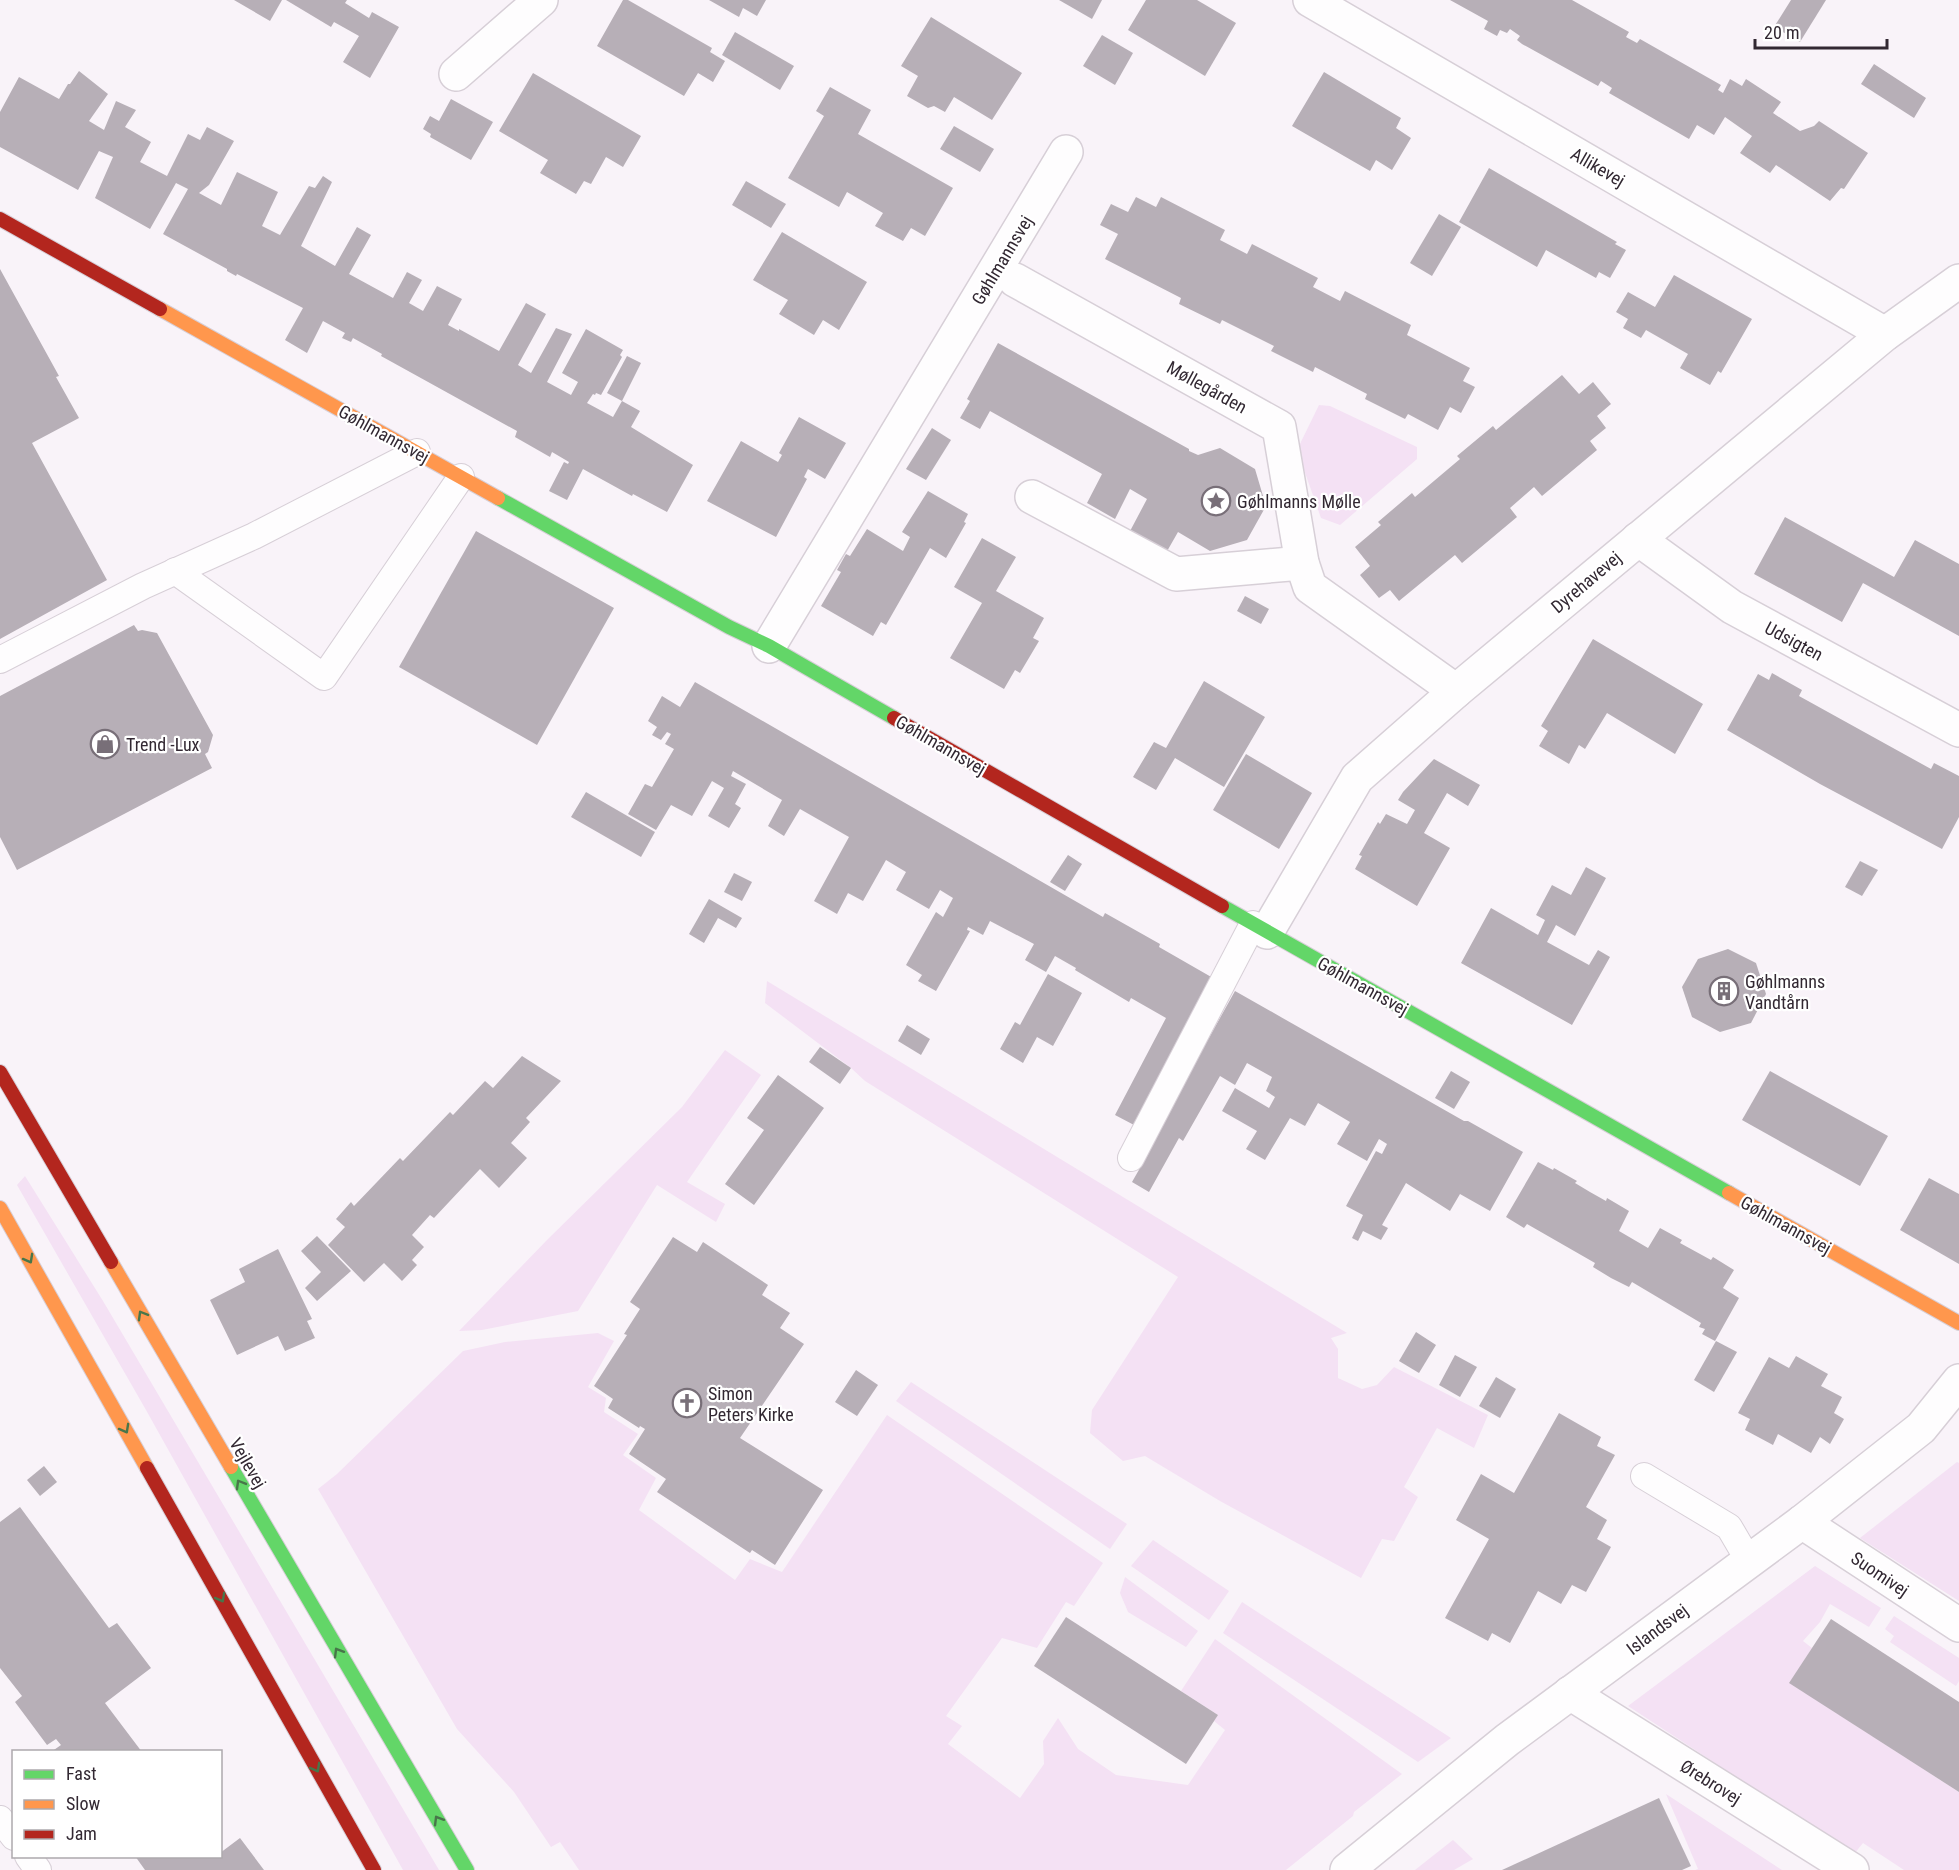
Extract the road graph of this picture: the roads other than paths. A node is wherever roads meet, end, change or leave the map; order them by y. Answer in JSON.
{"nodes":[{"id":1,"x":541,"y":0,"type":"edge"},
{"id":2,"x":1310,"y":0,"type":"edge"},
{"id":3,"x":456,"y":75,"type":"dead end"},
{"id":4,"x":1066,"y":152,"type":"dead end"},
{"id":5,"x":0,"y":219,"type":"edge"},
{"id":6,"x":1015,"y":280,"type":"dead end"},
{"id":7,"x":1959,"y":281,"type":"edge"},
{"id":8,"x":1885,"y":334,"type":"junction"},
{"id":9,"x":417,"y":452,"type":"junction"},
{"id":10,"x":461,"y":477,"type":"junction"},
{"id":11,"x":1032,"y":497,"type":"dead end"},
{"id":12,"x":1638,"y":539,"type":"junction"},
{"id":13,"x":1302,"y":563,"type":"junction"},
{"id":14,"x":175,"y":572,"type":"junction"},
{"id":15,"x":769,"y":646,"type":"junction"},
{"id":16,"x":0,"y":660,"type":"edge"},
{"id":17,"x":1456,"y":691,"type":"junction"},
{"id":18,"x":1959,"y":730,"type":"edge"},
{"id":19,"x":1260,"y":928,"type":"junction"},
{"id":20,"x":0,"y":1072,"type":"edge"},
{"id":21,"x":1131,"y":1158,"type":"dead end"},
{"id":22,"x":0,"y":1208,"type":"edge"},
{"id":23,"x":1959,"y":1323,"type":"edge"},
{"id":24,"x":1959,"y":1381,"type":"edge"},
{"id":25,"x":1644,"y":1476,"type":"dead end"},
{"id":26,"x":1803,"y":1522,"type":"junction"},
{"id":27,"x":1749,"y":1561,"type":"junction"},
{"id":28,"x":1959,"y":1625,"type":"edge"},
{"id":29,"x":1570,"y":1694,"type":"junction"},
{"id":30,"x":0,"y":1819,"type":"edge"},
{"id":31,"x":12,"y":1834,"type":"edge"},
{"id":32,"x":29,"y":1858,"type":"edge"},
{"id":33,"x":38,"y":1870,"type":"edge"},
{"id":34,"x":374,"y":1870,"type":"edge"},
{"id":35,"x":467,"y":1870,"type":"edge"},
{"id":36,"x":1347,"y":1870,"type":"edge"},
{"id":37,"x":1852,"y":1870,"type":"edge"}],
"edges":[{"from":1,"to":3,"type":"street"},
{"from":2,"to":8,"type":"street","name":"Allikevej"},
{"from":4,"to":15,"type":"street","name":"Gøhlmannsvej"},
{"from":5,"to":9,"type":"street","name":"Gøhlmannsvej"},
{"from":6,"to":13,"type":"street","name":"Møllegården"},
{"from":7,"to":8,"type":"street","name":"Dyrehavevej"},
{"from":8,"to":12,"type":"street","name":"Dyrehavevej"},
{"from":9,"to":10,"type":"street","name":"Gøhlmannsvej"},
{"from":9,"to":14,"type":"lane"},
{"from":10,"to":14,"type":"lane"},
{"from":10,"to":15,"type":"street","name":"Gøhlmannsvej"},
{"from":11,"to":13,"type":"street"},
{"from":12,"to":17,"type":"street","name":"Dyrehavevej"},
{"from":12,"to":18,"type":"street","name":"Udsigten"},
{"from":13,"to":17,"type":"street","name":"Møllegården"},
{"from":14,"to":16,"type":"lane"},
{"from":15,"to":19,"type":"street","name":"Gøhlmannsvej"},
{"from":17,"to":19,"type":"street","name":"Dyrehavevej"},
{"from":19,"to":21,"type":"lane"},
{"from":19,"to":23,"type":"street","name":"Gøhlmannsvej"},
{"from":35,"to":20,"type":"street","name":"Vejlevej","one_way":true},
{"from":22,"to":34,"type":"street","one_way":true},
{"from":24,"to":26,"type":"street","name":"Islandsvej"},
{"from":25,"to":27,"type":"lane"},
{"from":26,"to":27,"type":"street","name":"Islandsvej"},
{"from":26,"to":28,"type":"street","name":"Suomivej"},
{"from":27,"to":29,"type":"street","name":"Islandsvej"},
{"from":29,"to":36,"type":"street","name":"Islandsvej"},
{"from":29,"to":37,"type":"street","name":"Ørebrovej"},
{"from":30,"to":31,"type":"lane"},
{"from":32,"to":33,"type":"lane"}]}
